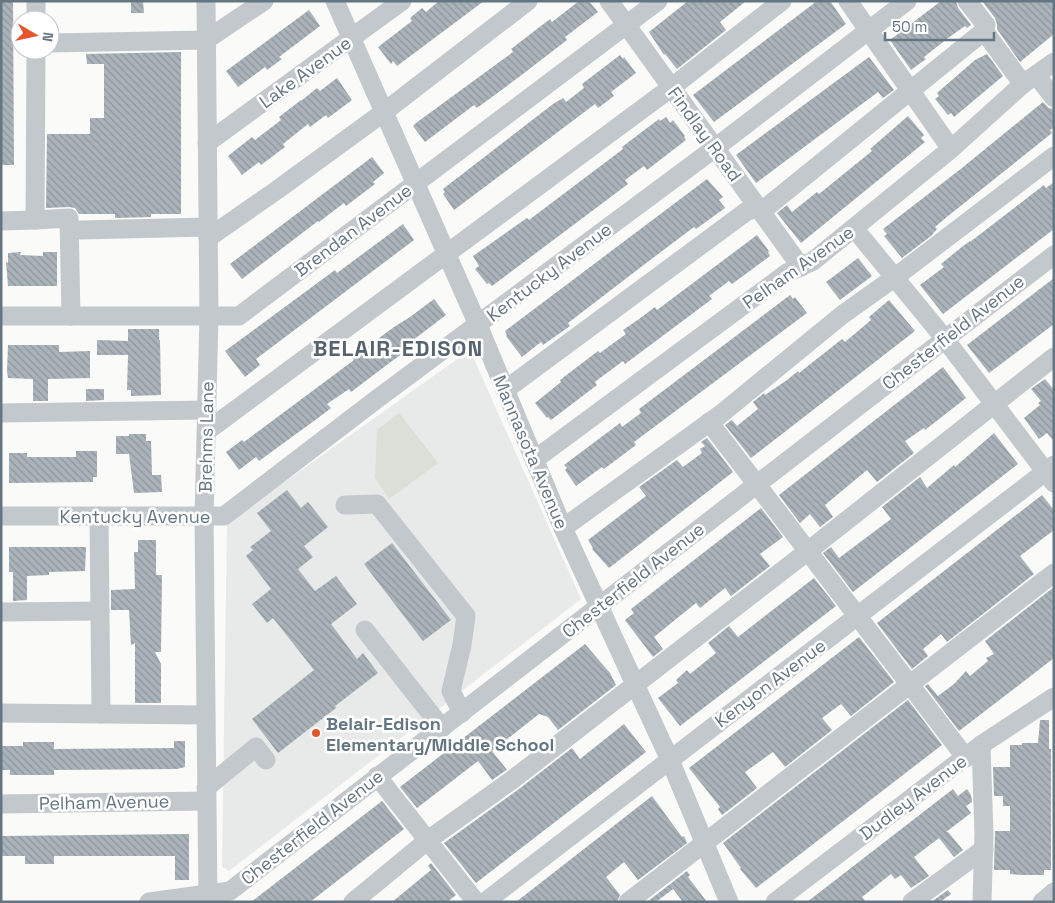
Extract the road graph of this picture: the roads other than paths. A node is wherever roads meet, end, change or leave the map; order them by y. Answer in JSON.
{"nodes":[{"id":1,"x":206,"y":1,"type":"edge"},
{"id":2,"x":264,"y":1,"type":"edge"},
{"id":3,"x":335,"y":1,"type":"edge"},
{"id":4,"x":402,"y":1,"type":"edge"},
{"id":5,"x":528,"y":1,"type":"edge"},
{"id":6,"x":609,"y":1,"type":"edge"},
{"id":7,"x":658,"y":1,"type":"edge"},
{"id":8,"x":782,"y":1,"type":"edge"},
{"id":9,"x":848,"y":1,"type":"edge"},
{"id":10,"x":907,"y":1,"type":"edge"},
{"id":11,"x":966,"y":1,"type":"edge"},
{"id":12,"x":626,"y":25,"type":"junction"},
{"id":13,"x":868,"y":32,"type":"junction"},
{"id":14,"x":984,"y":32,"type":"junction"},
{"id":15,"x":352,"y":38,"type":"junction"},
{"id":16,"x":206,"y":40,"type":"junction"},
{"id":17,"x":60,"y":43,"type":"edge"},
{"id":18,"x":36,"y":60,"type":"edge"},
{"id":19,"x":1054,"y":62,"type":"edge"},
{"id":20,"x":1030,"y":80,"type":"junction"},
{"id":21,"x":672,"y":87,"type":"junction"},
{"id":22,"x":911,"y":91,"type":"junction"},
{"id":23,"x":1054,"y":98,"type":"edge"},
{"id":24,"x":384,"y":112,"type":"junction"},
{"id":25,"x":207,"y":143,"type":"junction"},
{"id":26,"x":715,"y":148,"type":"junction"},
{"id":27,"x":951,"y":149,"type":"junction"},
{"id":28,"x":1054,"y":156,"type":"edge"},
{"id":29,"x":415,"y":184,"type":"junction"},
{"id":30,"x":758,"y":209,"type":"junction"},
{"id":31,"x":35,"y":220,"type":"junction"},
{"id":32,"x":1,"y":221,"type":"edge"},
{"id":33,"x":854,"y":228,"type":"junction"},
{"id":34,"x":81,"y":230,"type":"dead end"},
{"id":35,"x":208,"y":232,"type":"junction"},
{"id":36,"x":446,"y":255,"type":"junction"},
{"id":37,"x":1054,"y":255,"type":"edge"},
{"id":38,"x":801,"y":267,"type":"junction"},
{"id":39,"x":894,"y":278,"type":"junction"},
{"id":40,"x":1,"y":316,"type":"edge"},
{"id":41,"x":71,"y":316,"type":"junction"},
{"id":42,"x":209,"y":316,"type":"junction"},
{"id":43,"x":478,"y":325,"type":"junction"},
{"id":44,"x":944,"y":339,"type":"junction"},
{"id":45,"x":1054,"y":357,"type":"edge"},
{"id":46,"x":505,"y":390,"type":"junction"},
{"id":47,"x":993,"y":405,"type":"junction"},
{"id":48,"x":207,"y":410,"type":"junction"},
{"id":49,"x":1,"y":412,"type":"edge"},
{"id":50,"x":709,"y":422,"type":"junction"},
{"id":51,"x":206,"y":431,"type":"junction"},
{"id":52,"x":534,"y":460,"type":"junction"},
{"id":53,"x":1051,"y":473,"type":"edge"},
{"id":54,"x":756,"y":484,"type":"junction"},
{"id":55,"x":345,"y":505,"type":"dead end"},
{"id":56,"x":1,"y":516,"type":"edge"},
{"id":57,"x":99,"y":516,"type":"junction"},
{"id":58,"x":204,"y":517,"type":"junction"},
{"id":59,"x":563,"y":528,"type":"junction"},
{"id":60,"x":808,"y":551,"type":"junction"},
{"id":61,"x":1054,"y":573,"type":"edge"},
{"id":62,"x":599,"y":606,"type":"junction"},
{"id":63,"x":100,"y":611,"type":"junction"},
{"id":64,"x":1,"y":612,"type":"edge"},
{"id":65,"x":859,"y":616,"type":"junction"},
{"id":66,"x":365,"y":630,"type":"dead end"},
{"id":67,"x":636,"y":684,"type":"junction"},
{"id":68,"x":909,"y":684,"type":"junction"},
{"id":69,"x":1054,"y":697,"type":"edge"},
{"id":70,"x":1,"y":713,"type":"edge"},
{"id":71,"x":462,"y":713,"type":"junction"},
{"id":72,"x":101,"y":714,"type":"junction"},
{"id":73,"x":206,"y":715,"type":"junction"},
{"id":74,"x":442,"y":728,"type":"junction"},
{"id":75,"x":981,"y":746,"type":"junction"},
{"id":76,"x":966,"y":758,"type":"junction"},
{"id":77,"x":266,"y":760,"type":"dead end"},
{"id":78,"x":670,"y":760,"type":"junction"},
{"id":79,"x":377,"y":776,"type":"junction"},
{"id":80,"x":206,"y":794,"type":"junction"},
{"id":81,"x":1,"y":804,"type":"edge"},
{"id":82,"x":428,"y":840,"type":"junction"},
{"id":83,"x":704,"y":843,"type":"junction"},
{"id":84,"x":984,"y":849,"type":"junction"},
{"id":85,"x":1054,"y":892,"type":"edge"},
{"id":86,"x":208,"y":898,"type":"edge"},
{"id":87,"x":149,"y":902,"type":"edge"},
{"id":88,"x":353,"y":902,"type":"edge"},
{"id":89,"x":476,"y":902,"type":"edge"},
{"id":90,"x":485,"y":902,"type":"edge"},
{"id":91,"x":628,"y":902,"type":"edge"},
{"id":92,"x":729,"y":902,"type":"edge"},
{"id":93,"x":775,"y":902,"type":"edge"},
{"id":94,"x":912,"y":902,"type":"edge"},
{"id":95,"x":982,"y":902,"type":"edge"},
{"id":96,"x":1042,"y":902,"type":"edge"}],
"edges":[{"from":1,"to":16,"type":"street","name":"Brehms Lane"},
{"from":2,"to":16,"type":"street"},
{"from":3,"to":15,"type":"street","name":"Mannasota Avenue"},
{"from":4,"to":15,"type":"street","name":"Lake Avenue"},
{"from":5,"to":24,"type":"street"},
{"from":6,"to":12,"type":"street","name":"Findlay Road"},
{"from":7,"to":12,"type":"street","name":"Brendan Avenue"},
{"from":8,"to":21,"type":"street"},
{"from":9,"to":13,"type":"street"},
{"from":10,"to":13,"type":"street","name":"Kentucky Avenue"},
{"from":11,"to":14,"type":"street"},
{"from":12,"to":21,"type":"street","name":"Findlay Road"},
{"from":12,"to":29,"type":"street","name":"Brendan Avenue"},
{"from":13,"to":22,"type":"street"},
{"from":13,"to":26,"type":"street","name":"Kentucky Avenue"},
{"from":14,"to":20,"type":"street"},
{"from":14,"to":22,"type":"street"},
{"from":15,"to":24,"type":"street","name":"Mannasota Avenue"},
{"from":15,"to":25,"type":"street","name":"Lake Avenue"},
{"from":16,"to":17,"type":"street"},
{"from":16,"to":25,"type":"street","name":"Brehms Lane"},
{"from":18,"to":31,"type":"street"},
{"from":19,"to":20,"type":"street","name":"Pelham Avenue"},
{"from":20,"to":23,"type":"street"},
{"from":20,"to":27,"type":"street","name":"Pelham Avenue"},
{"from":21,"to":26,"type":"street","name":"Findlay Road"},
{"from":21,"to":36,"type":"street"},
{"from":22,"to":27,"type":"street"},
{"from":22,"to":30,"type":"street"},
{"from":24,"to":29,"type":"street","name":"Mannasota Avenue"},
{"from":24,"to":35,"type":"street"},
{"from":25,"to":35,"type":"street","name":"Brehms Lane"},
{"from":26,"to":30,"type":"street","name":"Findlay Road"},
{"from":26,"to":43,"type":"street","name":"Kentucky Avenue"},
{"from":27,"to":33,"type":"street","name":"Pelham Avenue"},
{"from":28,"to":39,"type":"street"},
{"from":29,"to":36,"type":"street","name":"Mannasota Avenue"},
{"from":29,"to":42,"type":"street","name":"Brendan Avenue"},
{"from":30,"to":38,"type":"street","name":"Findlay Road"},
{"from":30,"to":46,"type":"street"},
{"from":31,"to":32,"type":"street"},
{"from":31,"to":41,"type":"street"},
{"from":33,"to":38,"type":"street","name":"Pelham Avenue"},
{"from":33,"to":39,"type":"street"},
{"from":34,"to":35,"type":"street"},
{"from":35,"to":42,"type":"street","name":"Brehms Lane"},
{"from":36,"to":43,"type":"street","name":"Mannasota Avenue"},
{"from":36,"to":51,"type":"street"},
{"from":37,"to":44,"type":"street","name":"Chesterfield Avenue"},
{"from":38,"to":52,"type":"street","name":"Pelham Avenue"},
{"from":39,"to":44,"type":"street"},
{"from":39,"to":50,"type":"street"},
{"from":40,"to":41,"type":"street","name":"Brendan Avenue"},
{"from":41,"to":42,"type":"street","name":"Brendan Avenue"},
{"from":42,"to":48,"type":"street","name":"Brehms Lane"},
{"from":43,"to":46,"type":"street","name":"Mannasota Avenue"},
{"from":43,"to":58,"type":"street","name":"Kentucky Avenue"},
{"from":44,"to":47,"type":"street"},
{"from":44,"to":54,"type":"street","name":"Chesterfield Avenue"},
{"from":45,"to":47,"type":"street"},
{"from":46,"to":52,"type":"street","name":"Mannasota Avenue"},
{"from":47,"to":53,"type":"street"},
{"from":47,"to":60,"type":"street"},
{"from":48,"to":49,"type":"street"},
{"from":48,"to":51,"type":"street","name":"Brehms Lane"},
{"from":50,"to":54,"type":"street"},
{"from":50,"to":59,"type":"street"},
{"from":51,"to":58,"type":"street","name":"Brehms Lane"},
{"from":52,"to":59,"type":"street","name":"Mannasota Avenue"},
{"from":53,"to":65,"type":"street","name":"Kenyon Avenue"},
{"from":54,"to":60,"type":"street"},
{"from":54,"to":62,"type":"street","name":"Chesterfield Avenue"},
{"from":55,"to":71,"type":"street"},
{"from":56,"to":57,"type":"street","name":"Kentucky Avenue"},
{"from":57,"to":58,"type":"street","name":"Kentucky Avenue"},
{"from":57,"to":63,"type":"street"},
{"from":58,"to":73,"type":"street","name":"Brehms Lane"},
{"from":59,"to":62,"type":"street","name":"Mannasota Avenue"},
{"from":60,"to":65,"type":"street"},
{"from":60,"to":67,"type":"street"},
{"from":61,"to":68,"type":"street"},
{"from":62,"to":67,"type":"street","name":"Mannasota Avenue"},
{"from":62,"to":71,"type":"street","name":"Chesterfield Avenue"},
{"from":63,"to":64,"type":"street"},
{"from":63,"to":72,"type":"street"},
{"from":65,"to":68,"type":"street"},
{"from":65,"to":78,"type":"street","name":"Kenyon Avenue"},
{"from":66,"to":74,"type":"street"},
{"from":67,"to":78,"type":"street","name":"Mannasota Avenue"},
{"from":67,"to":82,"type":"street"},
{"from":68,"to":76,"type":"street"},
{"from":68,"to":83,"type":"street"},
{"from":69,"to":75,"type":"street","name":"Dudley Avenue"},
{"from":70,"to":72,"type":"street"},
{"from":71,"to":74,"type":"street","name":"Chesterfield Avenue"},
{"from":72,"to":73,"type":"street"},
{"from":73,"to":80,"type":"street","name":"Brehms Lane"},
{"from":74,"to":79,"type":"street","name":"Chesterfield Avenue"},
{"from":75,"to":76,"type":"street","name":"Dudley Avenue"},
{"from":75,"to":84,"type":"street"},
{"from":76,"to":93,"type":"street","name":"Dudley Avenue"},
{"from":77,"to":80,"type":"street"},
{"from":78,"to":83,"type":"street","name":"Mannasota Avenue"},
{"from":78,"to":90,"type":"street","name":"Kenyon Avenue"},
{"from":79,"to":82,"type":"street"},
{"from":79,"to":86,"type":"street","name":"Chesterfield Avenue"},
{"from":80,"to":81,"type":"street","name":"Pelham Avenue"},
{"from":80,"to":86,"type":"street","name":"Brehms Lane"},
{"from":82,"to":88,"type":"street"},
{"from":82,"to":89,"type":"street"},
{"from":83,"to":91,"type":"street"},
{"from":83,"to":92,"type":"street","name":"Mannasota Avenue"},
{"from":84,"to":94,"type":"street"},
{"from":84,"to":95,"type":"street"},
{"from":85,"to":96,"type":"street"},
{"from":86,"to":87,"type":"street","name":"Chesterfield Avenue"}]}
